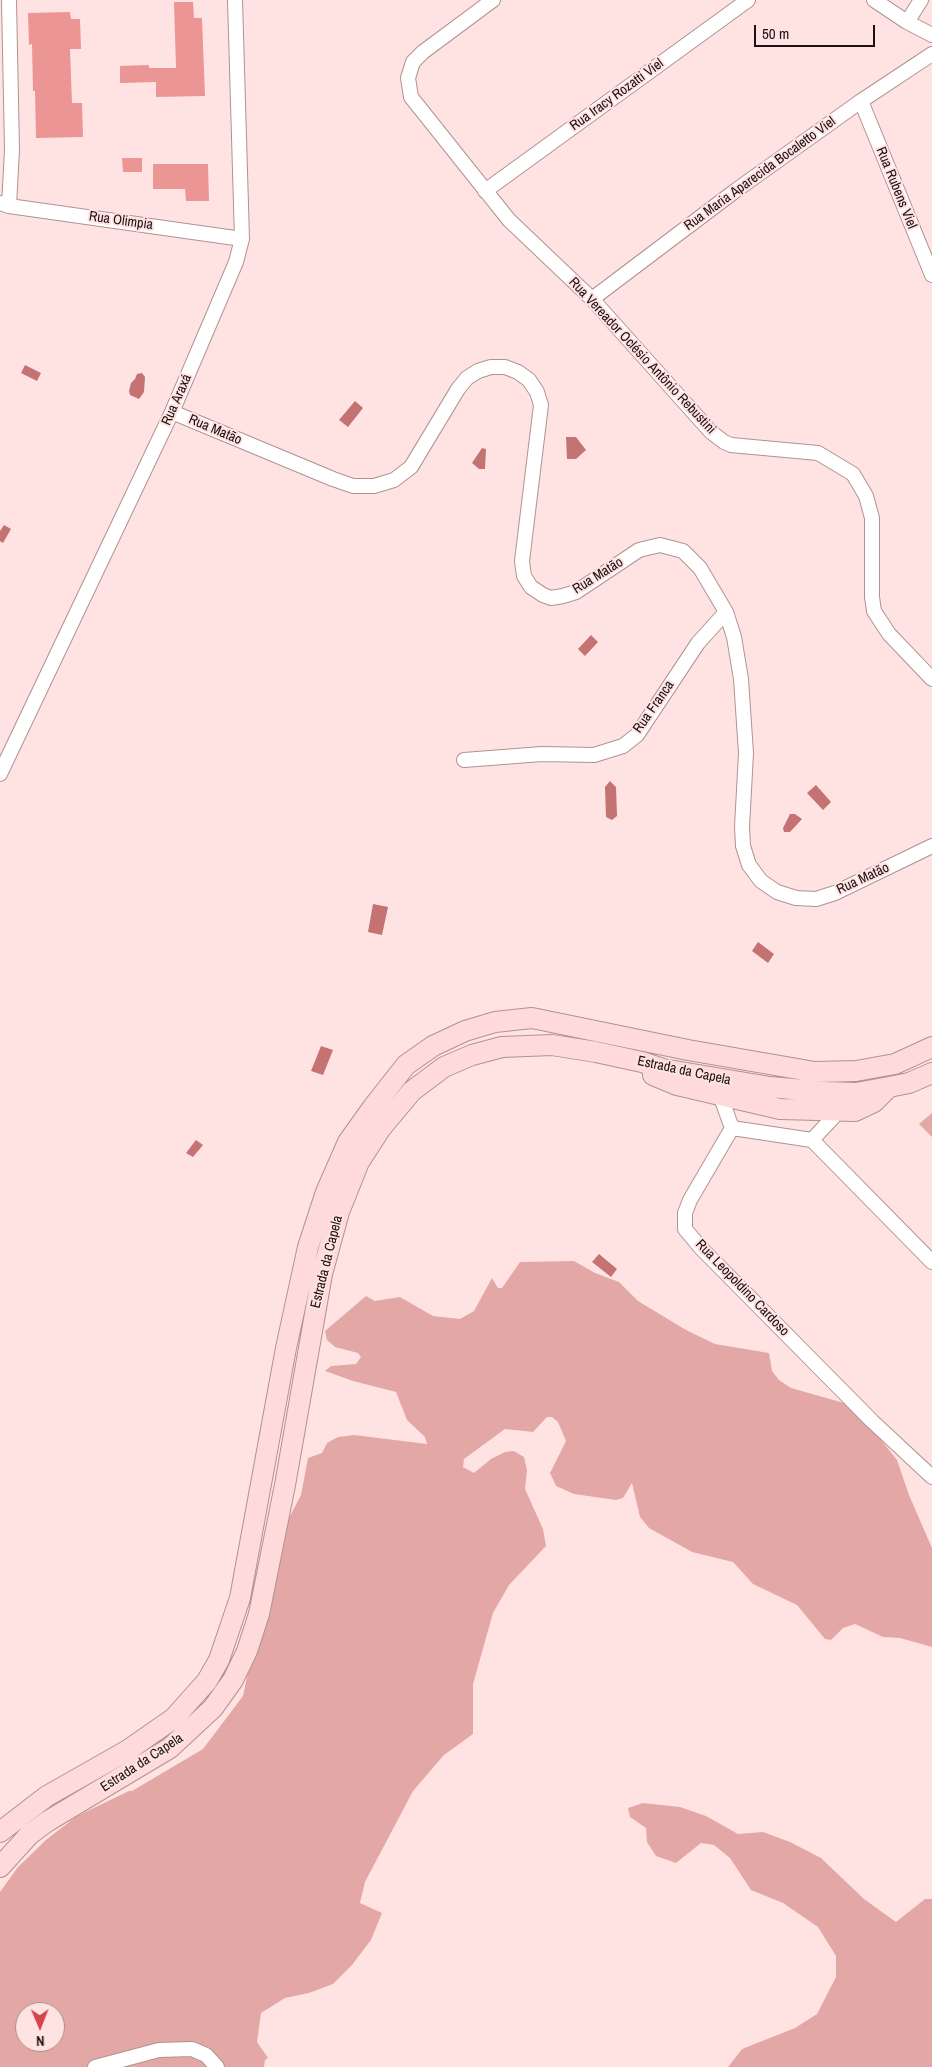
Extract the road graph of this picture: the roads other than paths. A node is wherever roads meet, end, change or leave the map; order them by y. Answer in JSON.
{"nodes":[{"id":1,"x":9,"y":0,"type":"edge"},
{"id":2,"x":235,"y":0,"type":"edge"},
{"id":3,"x":493,"y":0,"type":"edge"},
{"id":4,"x":748,"y":0,"type":"edge"},
{"id":5,"x":874,"y":0,"type":"edge"},
{"id":6,"x":921,"y":0,"type":"edge"},
{"id":7,"x":907,"y":22,"type":"junction"},
{"id":8,"x":932,"y":35,"type":"edge"},
{"id":9,"x":932,"y":54,"type":"edge"},
{"id":10,"x":861,"y":101,"type":"junction"},
{"id":11,"x":486,"y":191,"type":"junction"},
{"id":12,"x":5,"y":204,"type":"edge"},
{"id":13,"x":242,"y":239,"type":"junction"},
{"id":14,"x":932,"y":275,"type":"edge"},
{"id":15,"x":592,"y":299,"type":"junction"},
{"id":16,"x":172,"y":412,"type":"junction"},
{"id":17,"x":726,"y":612,"type":"junction"},
{"id":18,"x":932,"y":678,"type":"edge"},
{"id":19,"x":464,"y":760,"type":"dead end"},
{"id":20,"x":0,"y":774,"type":"edge"},
{"id":21,"x":932,"y":846,"type":"edge"},
{"id":22,"x":932,"y":1047,"type":"edge"},
{"id":23,"x":679,"y":1048,"type":"junction"},
{"id":24,"x":642,"y":1062,"type":"junction"},
{"id":25,"x":663,"y":1069,"type":"junction"},
{"id":26,"x":684,"y":1072,"type":"junction"},
{"id":27,"x":932,"y":1073,"type":"edge"},
{"id":28,"x":889,"y":1087,"type":"junction"},
{"id":29,"x":720,"y":1095,"type":"junction"},
{"id":30,"x":839,"y":1111,"type":"junction"},
{"id":31,"x":732,"y":1128,"type":"junction"},
{"id":32,"x":812,"y":1140,"type":"junction"},
{"id":33,"x":932,"y":1262,"type":"edge"},
{"id":34,"x":932,"y":1477,"type":"edge"},
{"id":35,"x":0,"y":1832,"type":"edge"},
{"id":36,"x":0,"y":1867,"type":"edge"},
{"id":37,"x":95,"y":2067,"type":"edge"},
{"id":38,"x":217,"y":2067,"type":"edge"}],
"edges":[{"from":1,"to":12,"type":"street"},
{"from":2,"to":13,"type":"street","name":"Rua Araxá"},
{"from":3,"to":11,"type":"street","name":"Rua Vereador Oclésio Antônio Rebustini"},
{"from":4,"to":11,"type":"street","name":"Rua Iracy Rozatti Viel"},
{"from":5,"to":7,"type":"street"},
{"from":6,"to":7,"type":"street"},
{"from":7,"to":8,"type":"street"},
{"from":9,"to":10,"type":"street","name":"Rua Maria Aparecida Bocaletto Viel"},
{"from":10,"to":14,"type":"street","name":"Rua Rubens Viel"},
{"from":10,"to":15,"type":"street","name":"Rua Maria Aparecida Bocaletto Viel"},
{"from":11,"to":15,"type":"street","name":"Rua Vereador Oclésio Antônio Rebustini"},
{"from":12,"to":13,"type":"street","name":"Rua Olimpia"},
{"from":13,"to":16,"type":"street","name":"Rua Araxá"},
{"from":15,"to":18,"type":"street","name":"Rua Vereador Oclésio Antônio Rebustini"},
{"from":16,"to":17,"type":"street","name":"Rua Matão"},
{"from":16,"to":20,"type":"street","name":"Rua Araxá"},
{"from":17,"to":19,"type":"street","name":"Rua Franca"},
{"from":17,"to":21,"type":"street","name":"Rua Matão"},
{"from":22,"to":23,"type":"main road","name":"Estrada da Capela"},
{"from":23,"to":25,"type":"main road"},
{"from":23,"to":26,"type":"main road"},
{"from":23,"to":35,"type":"main road","name":"Estrada da Capela"},
{"from":24,"to":25,"type":"main road","name":"Estrada da Capela"},
{"from":24,"to":29,"type":"main road"},
{"from":24,"to":36,"type":"main road","name":"Estrada da Capela"},
{"from":25,"to":26,"type":"main road","name":"Estrada da Capela"},
{"from":26,"to":28,"type":"main road","name":"Estrada da Capela"},
{"from":27,"to":28,"type":"main road","name":"Estrada da Capela"},
{"from":28,"to":30,"type":"main road"},
{"from":29,"to":30,"type":"main road"},
{"from":29,"to":31,"type":"street"},
{"from":30,"to":32,"type":"street"},
{"from":31,"to":32,"type":"street"},
{"from":31,"to":34,"type":"street","name":"Rua Leopoldino Cardoso"},
{"from":32,"to":33,"type":"street"},
{"from":37,"to":38,"type":"street"}]}
